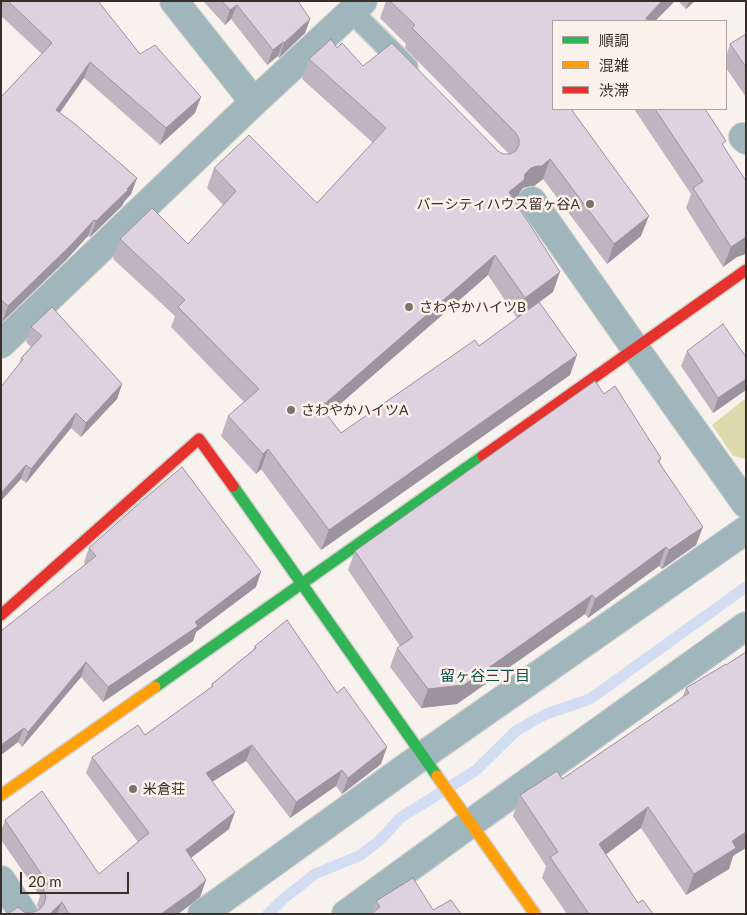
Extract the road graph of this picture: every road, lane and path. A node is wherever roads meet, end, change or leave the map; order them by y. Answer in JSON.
{"nodes":[{"id":1,"x":174,"y":1,"type":"edge"},
{"id":2,"x":352,"y":5,"type":"edge"},
{"id":3,"x":419,"y":80,"type":"edge"},
{"id":4,"x":254,"y":102,"type":"junction"},
{"id":5,"x":532,"y":201,"type":"dead end"},
{"id":6,"x":746,"y":270,"type":"edge"},
{"id":7,"x":1,"y":344,"type":"edge"},
{"id":8,"x":634,"y":348,"type":"junction"},
{"id":9,"x":746,"y":504,"type":"edge"},
{"id":10,"x":746,"y":530,"type":"edge"},
{"id":11,"x":301,"y":584,"type":"junction"},
{"id":12,"x":1,"y":615,"type":"edge"},
{"id":13,"x":746,"y":626,"type":"edge"},
{"id":14,"x":427,"y":762,"type":"junction"},
{"id":15,"x":1,"y":795,"type":"edge"},
{"id":16,"x":466,"y":816,"type":"junction"},
{"id":17,"x":1,"y":880,"type":"edge"},
{"id":18,"x":24,"y":914,"type":"edge"},
{"id":19,"x":202,"y":914,"type":"edge"},
{"id":20,"x":346,"y":914,"type":"edge"},
{"id":21,"x":535,"y":914,"type":"edge"}],
"edges":[{"from":1,"to":4,"type":"street"},
{"from":2,"to":3,"type":"lane"},
{"from":2,"to":4,"type":"street"},
{"from":4,"to":7,"type":"street"},
{"from":5,"to":8,"type":"street"},
{"from":6,"to":8,"type":"street"},
{"from":8,"to":9,"type":"street"},
{"from":8,"to":11,"type":"street"},
{"from":10,"to":14,"type":"street"},
{"from":11,"to":12,"type":"street"},
{"from":11,"to":14,"type":"street"},
{"from":11,"to":15,"type":"street"},
{"from":13,"to":16,"type":"street"},
{"from":14,"to":16,"type":"street"},
{"from":14,"to":19,"type":"street"},
{"from":16,"to":20,"type":"street"},
{"from":16,"to":21,"type":"street"},
{"from":17,"to":18,"type":"street"}]}
